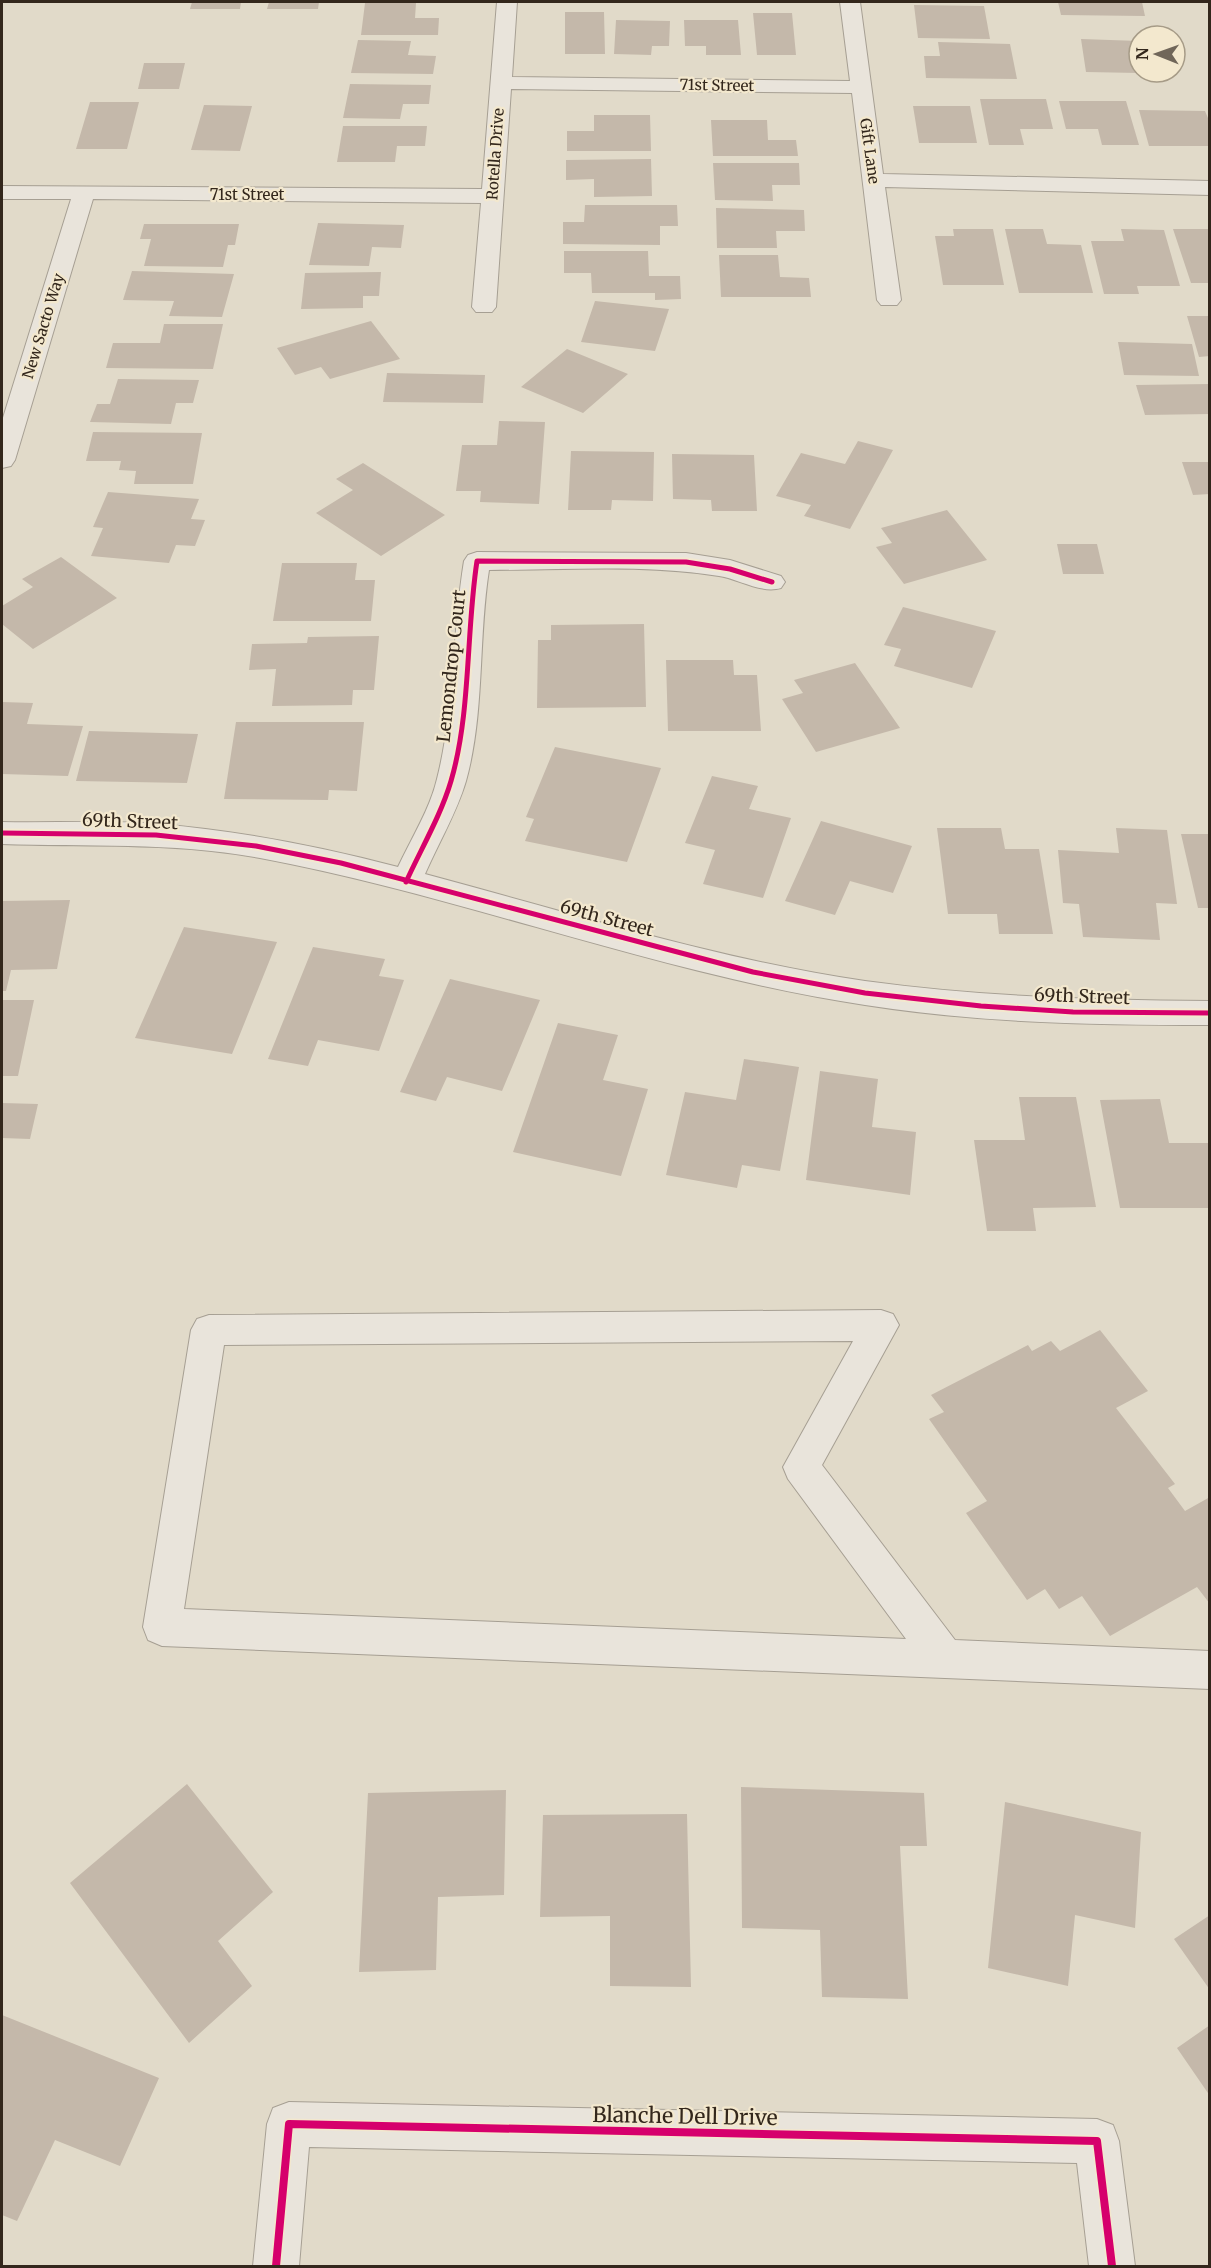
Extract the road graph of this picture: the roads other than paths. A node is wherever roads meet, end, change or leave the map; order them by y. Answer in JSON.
{"nodes":[{"id":1,"x":507,"y":2,"type":"edge"},
{"id":2,"x":850,"y":2,"type":"edge"},
{"id":3,"x":501,"y":83,"type":"junction"},
{"id":4,"x":861,"y":87,"type":"junction"},
{"id":5,"x":874,"y":180,"type":"junction"},
{"id":6,"x":1209,"y":188,"type":"edge"},
{"id":7,"x":2,"y":192,"type":"edge"},
{"id":8,"x":84,"y":192,"type":"junction"},
{"id":9,"x":492,"y":196,"type":"junction"},
{"id":10,"x":889,"y":300,"type":"dead end"},
{"id":11,"x":484,"y":307,"type":"dead end"},
{"id":12,"x":2,"y":460,"type":"edge"},
{"id":13,"x":772,"y":582,"type":"dead end"},
{"id":14,"x":2,"y":832,"type":"edge"},
{"id":15,"x":406,"y":882,"type":"junction"},
{"id":16,"x":1209,"y":1013,"type":"edge"},
{"id":17,"x":946,"y":1661,"type":"junction"},
{"id":18,"x":1209,"y":1670,"type":"edge"},
{"id":19,"x":276,"y":2266,"type":"edge"},
{"id":20,"x":1112,"y":2266,"type":"edge"}],
"edges":[{"from":1,"to":3,"type":"street","name":"Rotella Drive"},
{"from":2,"to":4,"type":"street","name":"Gift Lane"},
{"from":3,"to":4,"type":"street","name":"71st Street"},
{"from":3,"to":9,"type":"street","name":"Rotella Drive"},
{"from":4,"to":5,"type":"street","name":"Gift Lane"},
{"from":5,"to":6,"type":"street"},
{"from":5,"to":10,"type":"street","name":"Gift Lane"},
{"from":7,"to":8,"type":"street","name":"71st Street"},
{"from":8,"to":9,"type":"street","name":"71st Street"},
{"from":8,"to":12,"type":"street","name":"New Sacto Way"},
{"from":9,"to":11,"type":"street","name":"Rotella Drive"},
{"from":13,"to":15,"type":"street","name":"Lemondrop Court"},
{"from":14,"to":15,"type":"street","name":"69th Street"},
{"from":15,"to":16,"type":"street","name":"69th Street"},
{"from":17,"to":17,"type":"street"},
{"from":17,"to":18,"type":"street"},
{"from":19,"to":20,"type":"street","name":"Blanche Dell Drive"}]}
